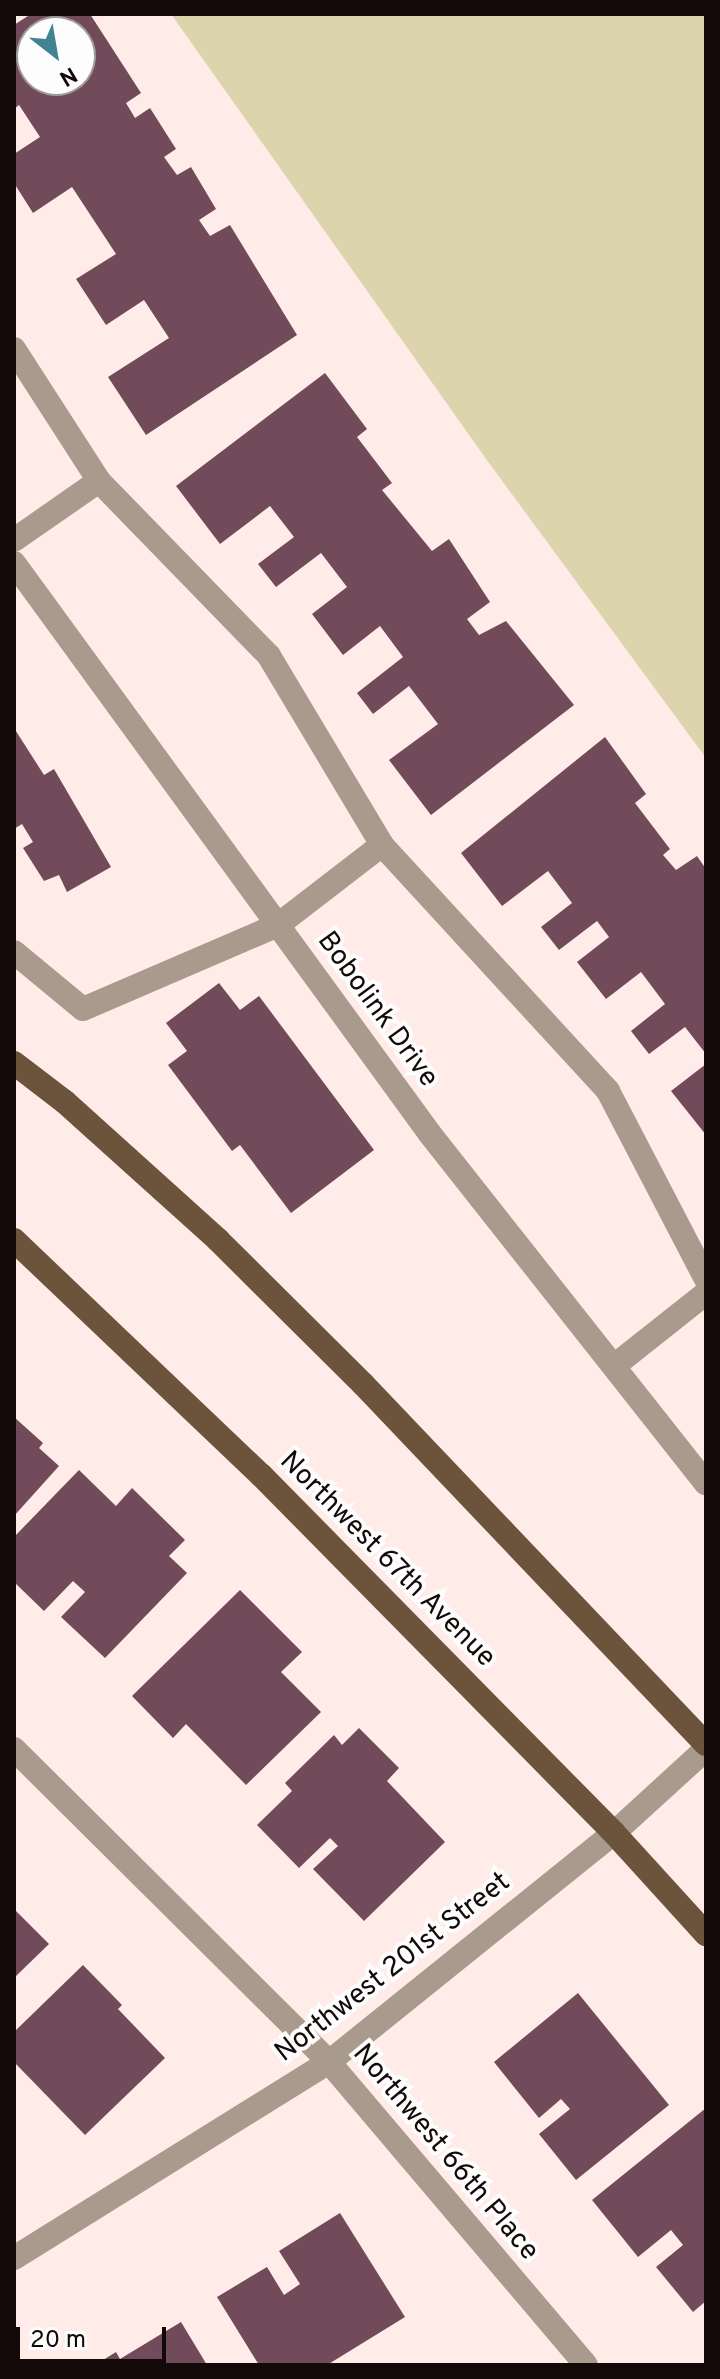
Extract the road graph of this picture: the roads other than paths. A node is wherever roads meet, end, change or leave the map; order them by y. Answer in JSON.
{"nodes":[{"id":1,"x":14,"y":349,"type":"edge"},
{"id":2,"x":99,"y":481,"type":"junction"},
{"id":3,"x":14,"y":540,"type":"edge"},
{"id":4,"x":14,"y":563,"type":"edge"},
{"id":5,"x":382,"y":845,"type":"junction"},
{"id":6,"x":278,"y":925,"type":"junction"},
{"id":7,"x":14,"y":952,"type":"edge"},
{"id":8,"x":14,"y":1063,"type":"edge"},
{"id":9,"x":14,"y":1240,"type":"edge"},
{"id":10,"x":706,"y":1279,"type":"edge"},
{"id":11,"x":706,"y":1293,"type":"edge"},
{"id":12,"x":614,"y":1366,"type":"junction"},
{"id":13,"x":706,"y":1483,"type":"edge"},
{"id":14,"x":706,"y":1746,"type":"edge"},
{"id":15,"x":14,"y":1749,"type":"edge"},
{"id":16,"x":614,"y":1833,"type":"junction"},
{"id":17,"x":706,"y":1934,"type":"edge"},
{"id":18,"x":329,"y":2062,"type":"junction"},
{"id":19,"x":14,"y":2258,"type":"edge"},
{"id":20,"x":586,"y":2365,"type":"edge"}],
"edges":[{"from":1,"to":2,"type":"street"},
{"from":2,"to":3,"type":"street"},
{"from":2,"to":5,"type":"street"},
{"from":4,"to":6,"type":"street","name":"Bobolink Drive"},
{"from":5,"to":6,"type":"street"},
{"from":5,"to":10,"type":"street"},
{"from":6,"to":7,"type":"street"},
{"from":6,"to":12,"type":"street","name":"Bobolink Drive"},
{"from":8,"to":14,"type":"main road"},
{"from":9,"to":16,"type":"main road","name":"Northwest 67th Avenue"},
{"from":11,"to":12,"type":"street"},
{"from":12,"to":13,"type":"street","name":"Bobolink Drive"},
{"from":14,"to":16,"type":"street","name":"Northwest 201st Street"},
{"from":15,"to":18,"type":"street","name":"Northwest 66th Place"},
{"from":16,"to":17,"type":"main road","name":"Northwest 67th Avenue"},
{"from":16,"to":18,"type":"street","name":"Northwest 201st Street"},
{"from":18,"to":19,"type":"street","name":"Northwest 201st Street"},
{"from":18,"to":20,"type":"street","name":"Northwest 66th Place"}]}
